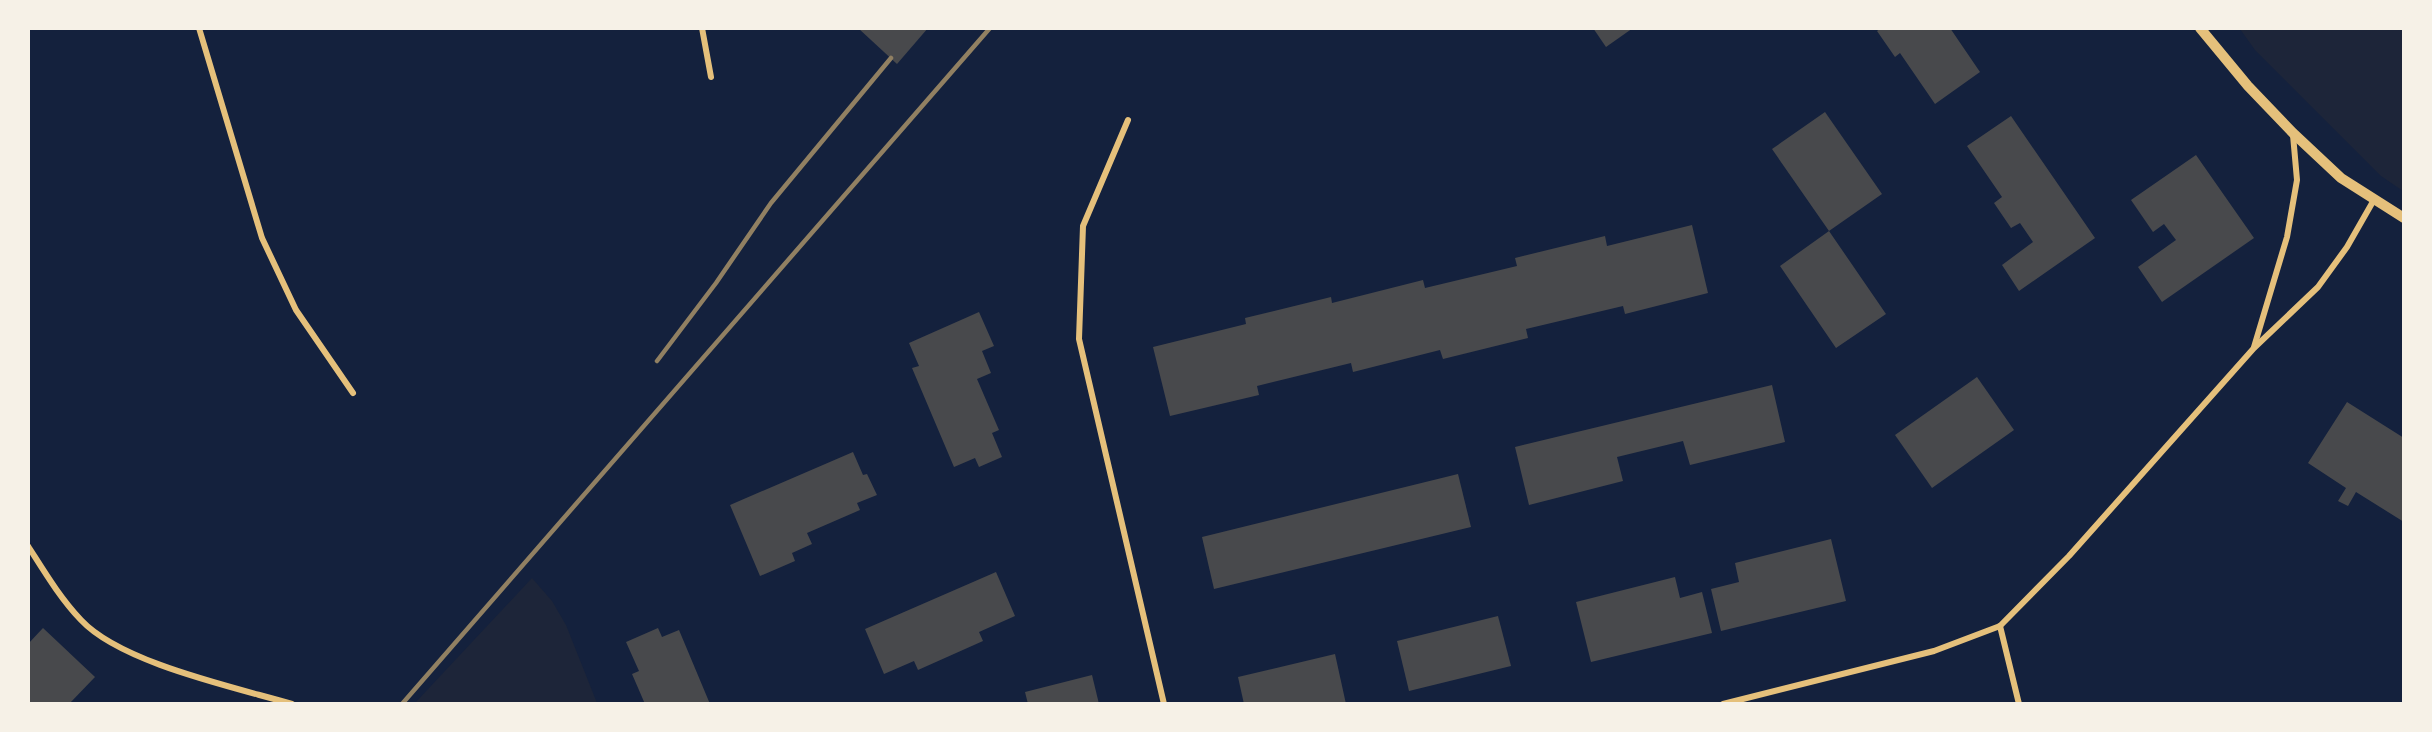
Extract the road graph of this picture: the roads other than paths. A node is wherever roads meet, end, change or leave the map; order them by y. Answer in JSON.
{"nodes":[{"id":1,"x":199,"y":28,"type":"edge"},
{"id":2,"x":702,"y":28,"type":"edge"},
{"id":3,"x":2200,"y":28,"type":"edge"},
{"id":4,"x":711,"y":77,"type":"dead end"},
{"id":5,"x":1128,"y":120,"type":"dead end"},
{"id":6,"x":2293,"y":132,"type":"junction"},
{"id":7,"x":2375,"y":198,"type":"junction"},
{"id":8,"x":2403,"y":218,"type":"edge"},
{"id":9,"x":2254,"y":348,"type":"junction"},
{"id":10,"x":353,"y":393,"type":"dead end"},
{"id":11,"x":28,"y":546,"type":"edge"},
{"id":12,"x":2000,"y":626,"type":"junction"},
{"id":13,"x":292,"y":704,"type":"edge"},
{"id":14,"x":1164,"y":704,"type":"edge"},
{"id":15,"x":1723,"y":704,"type":"edge"},
{"id":16,"x":2019,"y":704,"type":"edge"}],
"edges":[{"from":1,"to":10,"type":"street"},
{"from":2,"to":4,"type":"street"},
{"from":3,"to":6,"type":"street"},
{"from":5,"to":14,"type":"street"},
{"from":6,"to":7,"type":"street"},
{"from":6,"to":9,"type":"street"},
{"from":7,"to":8,"type":"street"},
{"from":7,"to":9,"type":"street"},
{"from":9,"to":12,"type":"street"},
{"from":11,"to":13,"type":"street"},
{"from":12,"to":15,"type":"street"},
{"from":12,"to":16,"type":"street"}]}
